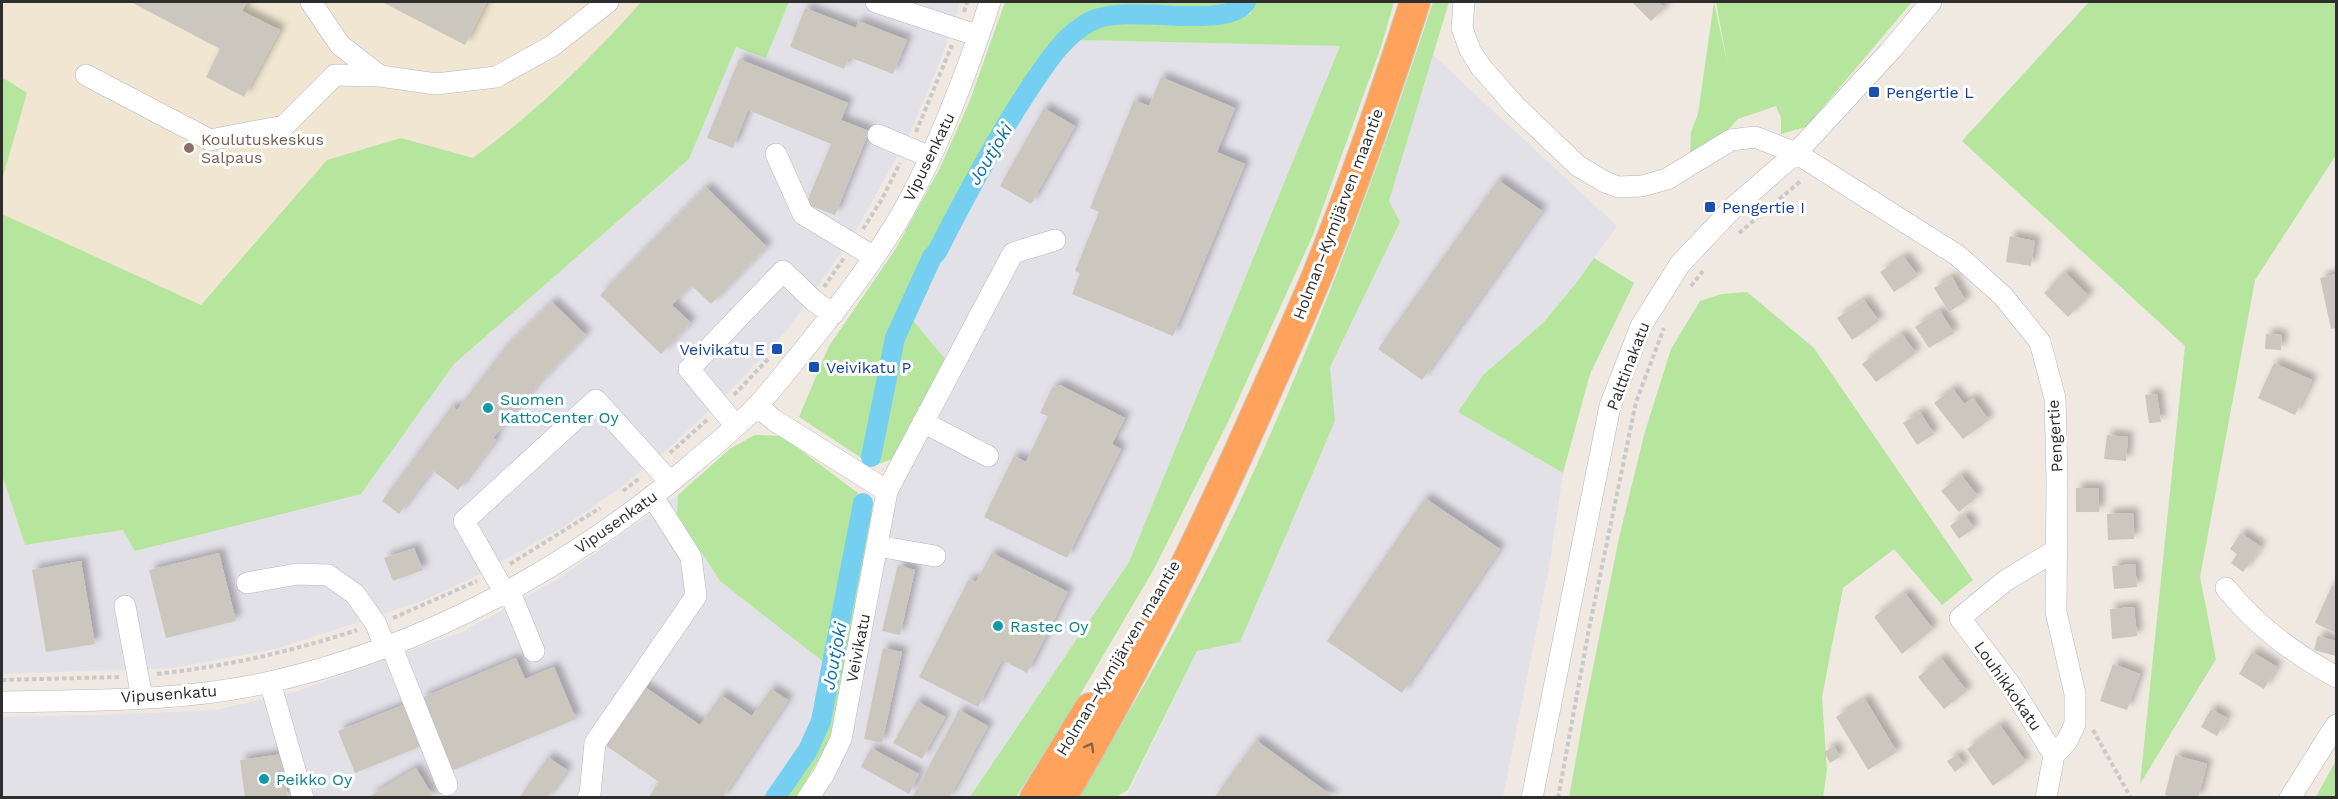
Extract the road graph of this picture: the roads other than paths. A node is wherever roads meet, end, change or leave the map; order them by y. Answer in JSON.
{"nodes":[{"id":1,"x":311,"y":2,"type":"edge"},
{"id":2,"x":608,"y":2,"type":"edge"},
{"id":3,"x":876,"y":2,"type":"edge"},
{"id":4,"x":990,"y":2,"type":"edge"},
{"id":5,"x":1415,"y":2,"type":"edge"},
{"id":6,"x":1464,"y":2,"type":"edge"},
{"id":7,"x":1931,"y":2,"type":"edge"},
{"id":8,"x":979,"y":36,"type":"junction"},
{"id":9,"x":86,"y":75,"type":"dead end"},
{"id":10,"x":380,"y":76,"type":"junction"},
{"id":11,"x":878,"y":135,"type":"dead end"},
{"id":12,"x":1796,"y":153,"type":"junction"},
{"id":13,"x":776,"y":154,"type":"dead end"},
{"id":14,"x":930,"y":158,"type":"junction"},
{"id":15,"x":1055,"y":240,"type":"dead end"},
{"id":16,"x":874,"y":257,"type":"junction"},
{"id":17,"x":833,"y":314,"type":"junction"},
{"id":18,"x":757,"y":406,"type":"junction"},
{"id":19,"x":923,"y":422,"type":"junction"},
{"id":20,"x":1252,"y":423,"type":"junction"},
{"id":21,"x":736,"y":426,"type":"junction"},
{"id":22,"x":988,"y":456,"type":"dead end"},
{"id":23,"x":670,"y":482,"type":"junction"},
{"id":24,"x":887,"y":491,"type":"junction"},
{"id":25,"x":652,"y":497,"type":"junction"},
{"id":26,"x":877,"y":546,"type":"junction"},
{"id":27,"x":2056,"y":550,"type":"junction"},
{"id":28,"x":935,"y":556,"type":"dead end"},
{"id":29,"x":247,"y":583,"type":"dead end"},
{"id":30,"x":2226,"y":588,"type":"dead end"},
{"id":31,"x":507,"y":592,"type":"junction"},
{"id":32,"x":125,"y":606,"type":"dead end"},
{"id":33,"x":388,"y":646,"type":"junction"},
{"id":34,"x":534,"y":651,"type":"dead end"},
{"id":35,"x":2337,"y":676,"type":"edge"},
{"id":36,"x":270,"y":682,"type":"junction"},
{"id":37,"x":142,"y":698,"type":"junction"},
{"id":38,"x":2,"y":702,"type":"edge"},
{"id":39,"x":2334,"y":736,"type":"edge"},
{"id":40,"x":2055,"y":755,"type":"junction"},
{"id":41,"x":447,"y":785,"type":"dead end"},
{"id":42,"x":303,"y":798,"type":"edge"},
{"id":43,"x":588,"y":798,"type":"edge"},
{"id":44,"x":808,"y":798,"type":"edge"},
{"id":45,"x":1035,"y":798,"type":"edge"},
{"id":46,"x":1061,"y":798,"type":"edge"},
{"id":47,"x":1532,"y":798,"type":"edge"},
{"id":48,"x":2046,"y":798,"type":"edge"},
{"id":49,"x":2290,"y":798,"type":"edge"}],
"edges":[{"from":1,"to":10,"type":"street"},
{"from":2,"to":10,"type":"street"},
{"from":3,"to":8,"type":"street"},
{"from":4,"to":8,"type":"street","name":"Vipusenkatu"},
{"from":5,"to":20,"type":"highway","name":"Holman–Kymijärven maantie"},
{"from":6,"to":12,"type":"street","name":"Pengertie"},
{"from":7,"to":12,"type":"street","name":"Palttinakatu"},
{"from":8,"to":14,"type":"street","name":"Vipusenkatu"},
{"from":9,"to":10,"type":"street"},
{"from":11,"to":14,"type":"street"},
{"from":12,"to":27,"type":"street","name":"Pengertie"},
{"from":12,"to":47,"type":"street","name":"Palttinakatu"},
{"from":13,"to":16,"type":"street"},
{"from":14,"to":16,"type":"street","name":"Vipusenkatu"},
{"from":15,"to":19,"type":"street","name":"Veivikatu"},
{"from":16,"to":17,"type":"street","name":"Vipusenkatu"},
{"from":17,"to":18,"type":"street","name":"Vipusenkatu"},
{"from":17,"to":21,"type":"street"},
{"from":18,"to":21,"type":"street","name":"Vipusenkatu"},
{"from":18,"to":24,"type":"street"},
{"from":19,"to":22,"type":"street"},
{"from":19,"to":24,"type":"street","name":"Veivikatu"},
{"from":20,"to":45,"type":"highway","name":"Holman–Kymijärven maantie"},
{"from":46,"to":20,"type":"highway","name":"Holman–Kymijärven maantie","one_way":true},
{"from":21,"to":23,"type":"street","name":"Vipusenkatu"},
{"from":23,"to":25,"type":"street","name":"Vipusenkatu"},
{"from":23,"to":31,"type":"street"},
{"from":24,"to":26,"type":"street","name":"Veivikatu"},
{"from":25,"to":31,"type":"street","name":"Vipusenkatu"},
{"from":25,"to":43,"type":"street"},
{"from":26,"to":28,"type":"street"},
{"from":26,"to":44,"type":"street","name":"Veivikatu"},
{"from":27,"to":40,"type":"street","name":"Pengertie"},
{"from":27,"to":40,"type":"street","name":"Louhikkokatu"},
{"from":29,"to":33,"type":"street"},
{"from":30,"to":35,"type":"street"},
{"from":31,"to":33,"type":"street","name":"Vipusenkatu"},
{"from":31,"to":34,"type":"street"},
{"from":32,"to":37,"type":"street"},
{"from":33,"to":36,"type":"street","name":"Vipusenkatu"},
{"from":33,"to":41,"type":"street"},
{"from":36,"to":37,"type":"street","name":"Vipusenkatu"},
{"from":36,"to":42,"type":"street"},
{"from":37,"to":38,"type":"street","name":"Vipusenkatu"},
{"from":39,"to":49,"type":"street"},
{"from":40,"to":48,"type":"street","name":"Pengertie"}]}
